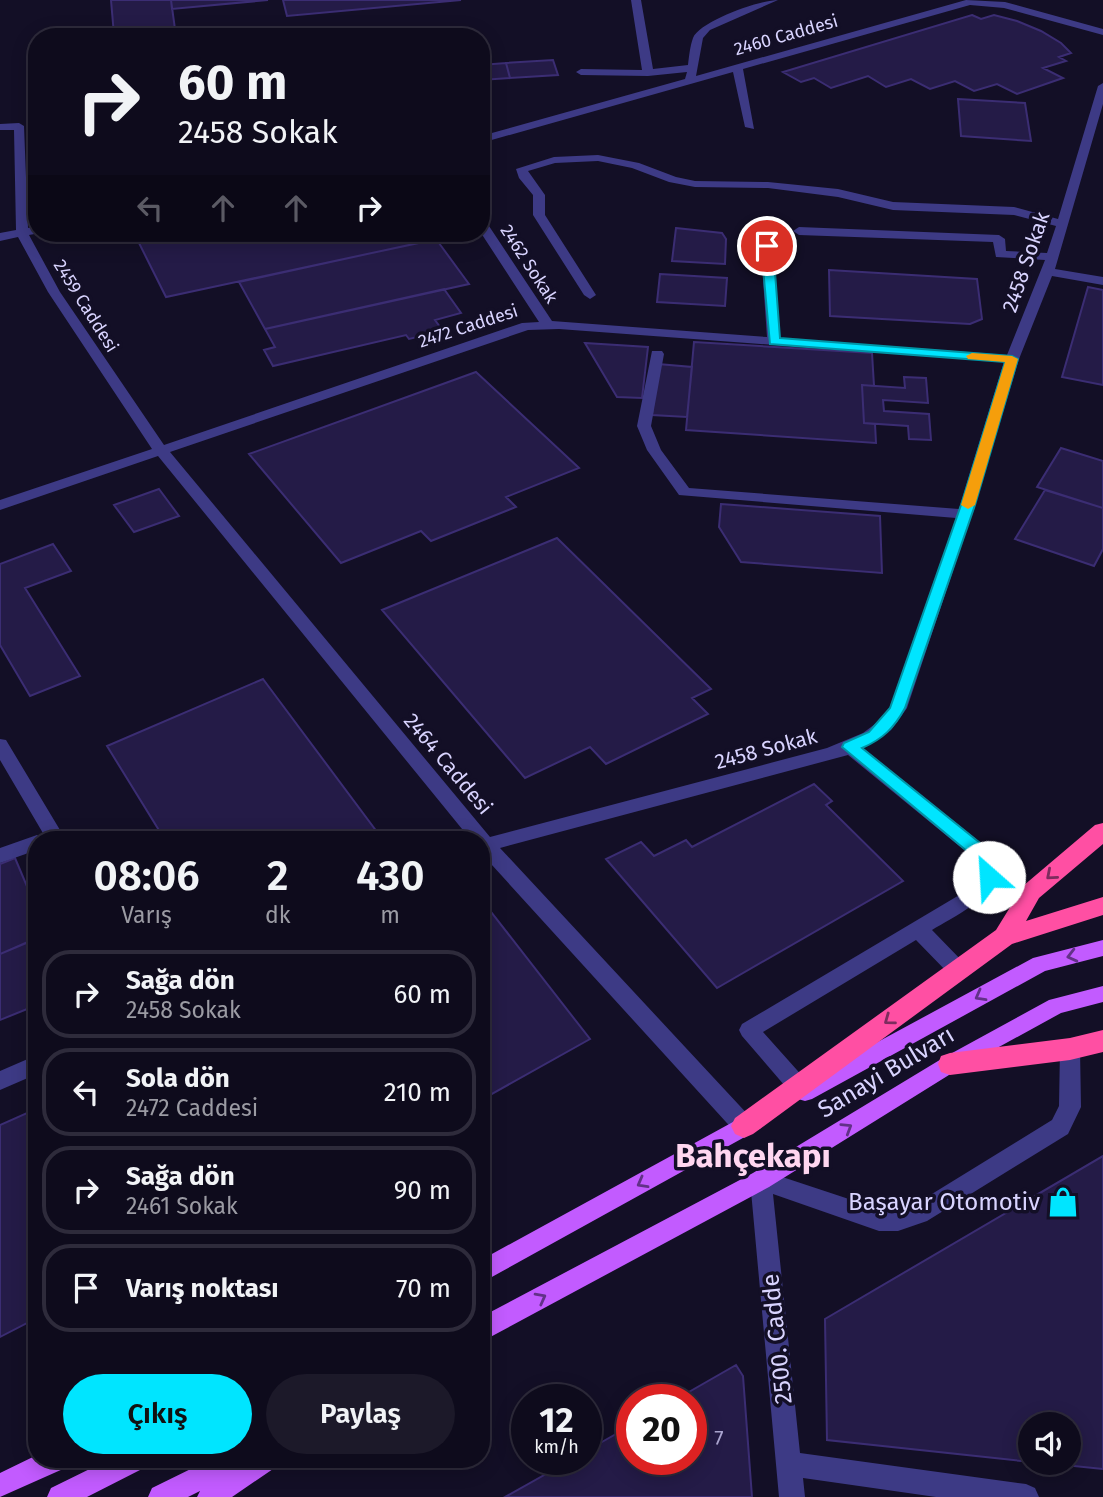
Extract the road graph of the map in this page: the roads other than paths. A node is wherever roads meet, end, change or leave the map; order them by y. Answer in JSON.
{"nodes":[{"id":1,"x":636,"y":0,"type":"edge"},
{"id":2,"x":773,"y":0,"type":"edge"},
{"id":3,"x":1103,"y":32,"type":"edge"},
{"id":4,"x":737,"y":67,"type":"junction"},
{"id":5,"x":691,"y":68,"type":"junction"},
{"id":6,"x":581,"y":72,"type":"dead end"},
{"id":7,"x":648,"y":73,"type":"junction"},
{"id":8,"x":690,"y":82,"type":"junction"},
{"id":9,"x":1103,"y":86,"type":"edge"},
{"id":10,"x":0,"y":127,"type":"edge"},
{"id":11,"x":750,"y":127,"type":"dead end"},
{"id":12,"x":490,"y":138,"type":"edge"},
{"id":13,"x":765,"y":222,"type":"dead end"},
{"id":14,"x":1062,"y":224,"type":"junction"},
{"id":15,"x":799,"y":231,"type":"dead end"},
{"id":16,"x":28,"y":232,"type":"edge"},
{"id":17,"x":22,"y":233,"type":"junction"},
{"id":18,"x":0,"y":237,"type":"edge"},
{"id":19,"x":490,"y":237,"type":"edge"},
{"id":20,"x":1050,"y":264,"type":"junction"},
{"id":21,"x":1103,"y":281,"type":"edge"},
{"id":22,"x":590,"y":295,"type":"dead end"},
{"id":23,"x":548,"y":325,"type":"junction"},
{"id":24,"x":774,"y":342,"type":"junction"},
{"id":25,"x":657,"y":354,"type":"dead end"},
{"id":26,"x":1012,"y":359,"type":"junction"},
{"id":27,"x":160,"y":450,"type":"junction"},
{"id":28,"x":0,"y":505,"type":"edge"},
{"id":29,"x":965,"y":513,"type":"junction"},
{"id":30,"x":0,"y":745,"type":"edge"},
{"id":31,"x":850,"y":747,"type":"junction"},
{"id":32,"x":43,"y":831,"type":"edge"},
{"id":33,"x":472,"y":831,"type":"edge"},
{"id":34,"x":1103,"y":831,"type":"edge"},
{"id":35,"x":490,"y":843,"type":"edge"},
{"id":36,"x":28,"y":846,"type":"edge"},
{"id":37,"x":490,"y":853,"type":"edge"},
{"id":38,"x":0,"y":856,"type":"edge"},
{"id":39,"x":1103,"y":906,"type":"edge"},
{"id":40,"x":918,"y":929,"type":"junction"},
{"id":41,"x":1004,"y":937,"type":"junction"},
{"id":42,"x":1103,"y":948,"type":"edge"},
{"id":43,"x":958,"y":970,"type":"junction"},
{"id":44,"x":1103,"y":994,"type":"edge"},
{"id":45,"x":1103,"y":1041,"type":"edge"},
{"id":46,"x":1070,"y":1049,"type":"junction"},
{"id":47,"x":950,"y":1064,"type":"junction"},
{"id":48,"x":28,"y":1068,"type":"edge"},
{"id":49,"x":0,"y":1081,"type":"edge"},
{"id":50,"x":798,"y":1086,"type":"junction"},
{"id":51,"x":744,"y":1125,"type":"junction"},
{"id":52,"x":761,"y":1180,"type":"junction"},
{"id":53,"x":490,"y":1267,"type":"edge"},
{"id":54,"x":490,"y":1325,"type":"edge"},
{"id":55,"x":790,"y":1464,"type":"junction"},
{"id":56,"x":37,"y":1468,"type":"edge"},
{"id":57,"x":116,"y":1468,"type":"edge"},
{"id":58,"x":218,"y":1468,"type":"edge"},
{"id":59,"x":252,"y":1468,"type":"edge"},
{"id":60,"x":0,"y":1486,"type":"edge"},
{"id":61,"x":60,"y":1497,"type":"edge"},
{"id":62,"x":161,"y":1497,"type":"edge"},
{"id":63,"x":209,"y":1497,"type":"edge"},
{"id":64,"x":792,"y":1497,"type":"edge"},
{"id":65,"x":1026,"y":1497,"type":"edge"}],
"edges":[{"from":1,"to":7,"type":"street"},
{"from":2,"to":5,"type":"street"},
{"from":3,"to":4,"type":"street","name":"2460 Caddesi"},
{"from":4,"to":8,"type":"street","name":"2460 Caddesi"},
{"from":4,"to":11,"type":"street"},
{"from":5,"to":7,"type":"street"},
{"from":5,"to":8,"type":"street"},
{"from":6,"to":7,"type":"street"},
{"from":8,"to":12,"type":"street","name":"2460 Caddesi"},
{"from":9,"to":14,"type":"street","name":"2458 Sokak"},
{"from":10,"to":17,"type":"street","name":"2459 Caddesi"},
{"from":13,"to":24,"type":"street"},
{"from":14,"to":20,"type":"street","name":"2458 Sokak"},
{"from":14,"to":22,"type":"street"},
{"from":15,"to":20,"type":"street"},
{"from":16,"to":17,"type":"street"},
{"from":17,"to":18,"type":"street"},
{"from":17,"to":27,"type":"street","name":"2459 Caddesi"},
{"from":19,"to":23,"type":"street","name":"2462 Sokak"},
{"from":20,"to":21,"type":"street"},
{"from":20,"to":26,"type":"street","name":"2458 Sokak"},
{"from":23,"to":24,"type":"street","name":"2472 Caddesi"},
{"from":23,"to":27,"type":"street","name":"2472 Caddesi"},
{"from":24,"to":26,"type":"street","name":"2472 Caddesi"},
{"from":25,"to":29,"type":"street"},
{"from":26,"to":29,"type":"street","name":"2458 Sokak"},
{"from":27,"to":28,"type":"street","name":"2472 Caddesi"},
{"from":27,"to":33,"type":"street","name":"2464 Caddesi"},
{"from":29,"to":31,"type":"street","name":"2458 Sokak"},
{"from":30,"to":32,"type":"street"},
{"from":31,"to":35,"type":"street","name":"2458 Sokak"},
{"from":31,"to":40,"type":"street"},
{"from":34,"to":41,"type":"highway","one_way":true},
{"from":36,"to":38,"type":"street"},
{"from":37,"to":51,"type":"street","name":"2464 Caddesi"},
{"from":39,"to":41,"type":"highway"},
{"from":40,"to":43,"type":"street"},
{"from":40,"to":50,"type":"street"},
{"from":41,"to":43,"type":"highway"},
{"from":42,"to":51,"type":"main road","name":"Sanayi Bulvarı","one_way":true},
{"from":43,"to":50,"type":"highway","one_way":true},
{"from":44,"to":47,"type":"main road","name":"Sanayi Bulvarı"},
{"from":45,"to":46,"type":"highway"},
{"from":46,"to":47,"type":"highway"},
{"from":46,"to":52,"type":"street"},
{"from":52,"to":47,"type":"main road","name":"Sanayi Bulvarı","one_way":true},
{"from":48,"to":49,"type":"street"},
{"from":50,"to":51,"type":"highway"},
{"from":51,"to":53,"type":"main road","name":"Sanayi Bulvarı","one_way":true},
{"from":54,"to":52,"type":"main road","name":"Sanayi Bulvarı","one_way":true},
{"from":52,"to":55,"type":"street","name":"2500. Cadde"},
{"from":55,"to":64,"type":"street","name":"2500. Cadde"},
{"from":55,"to":65,"type":"street"},
{"from":56,"to":60,"type":"main road"},
{"from":57,"to":61,"type":"main road"},
{"from":58,"to":62,"type":"main road"},
{"from":59,"to":63,"type":"main road"}]}
